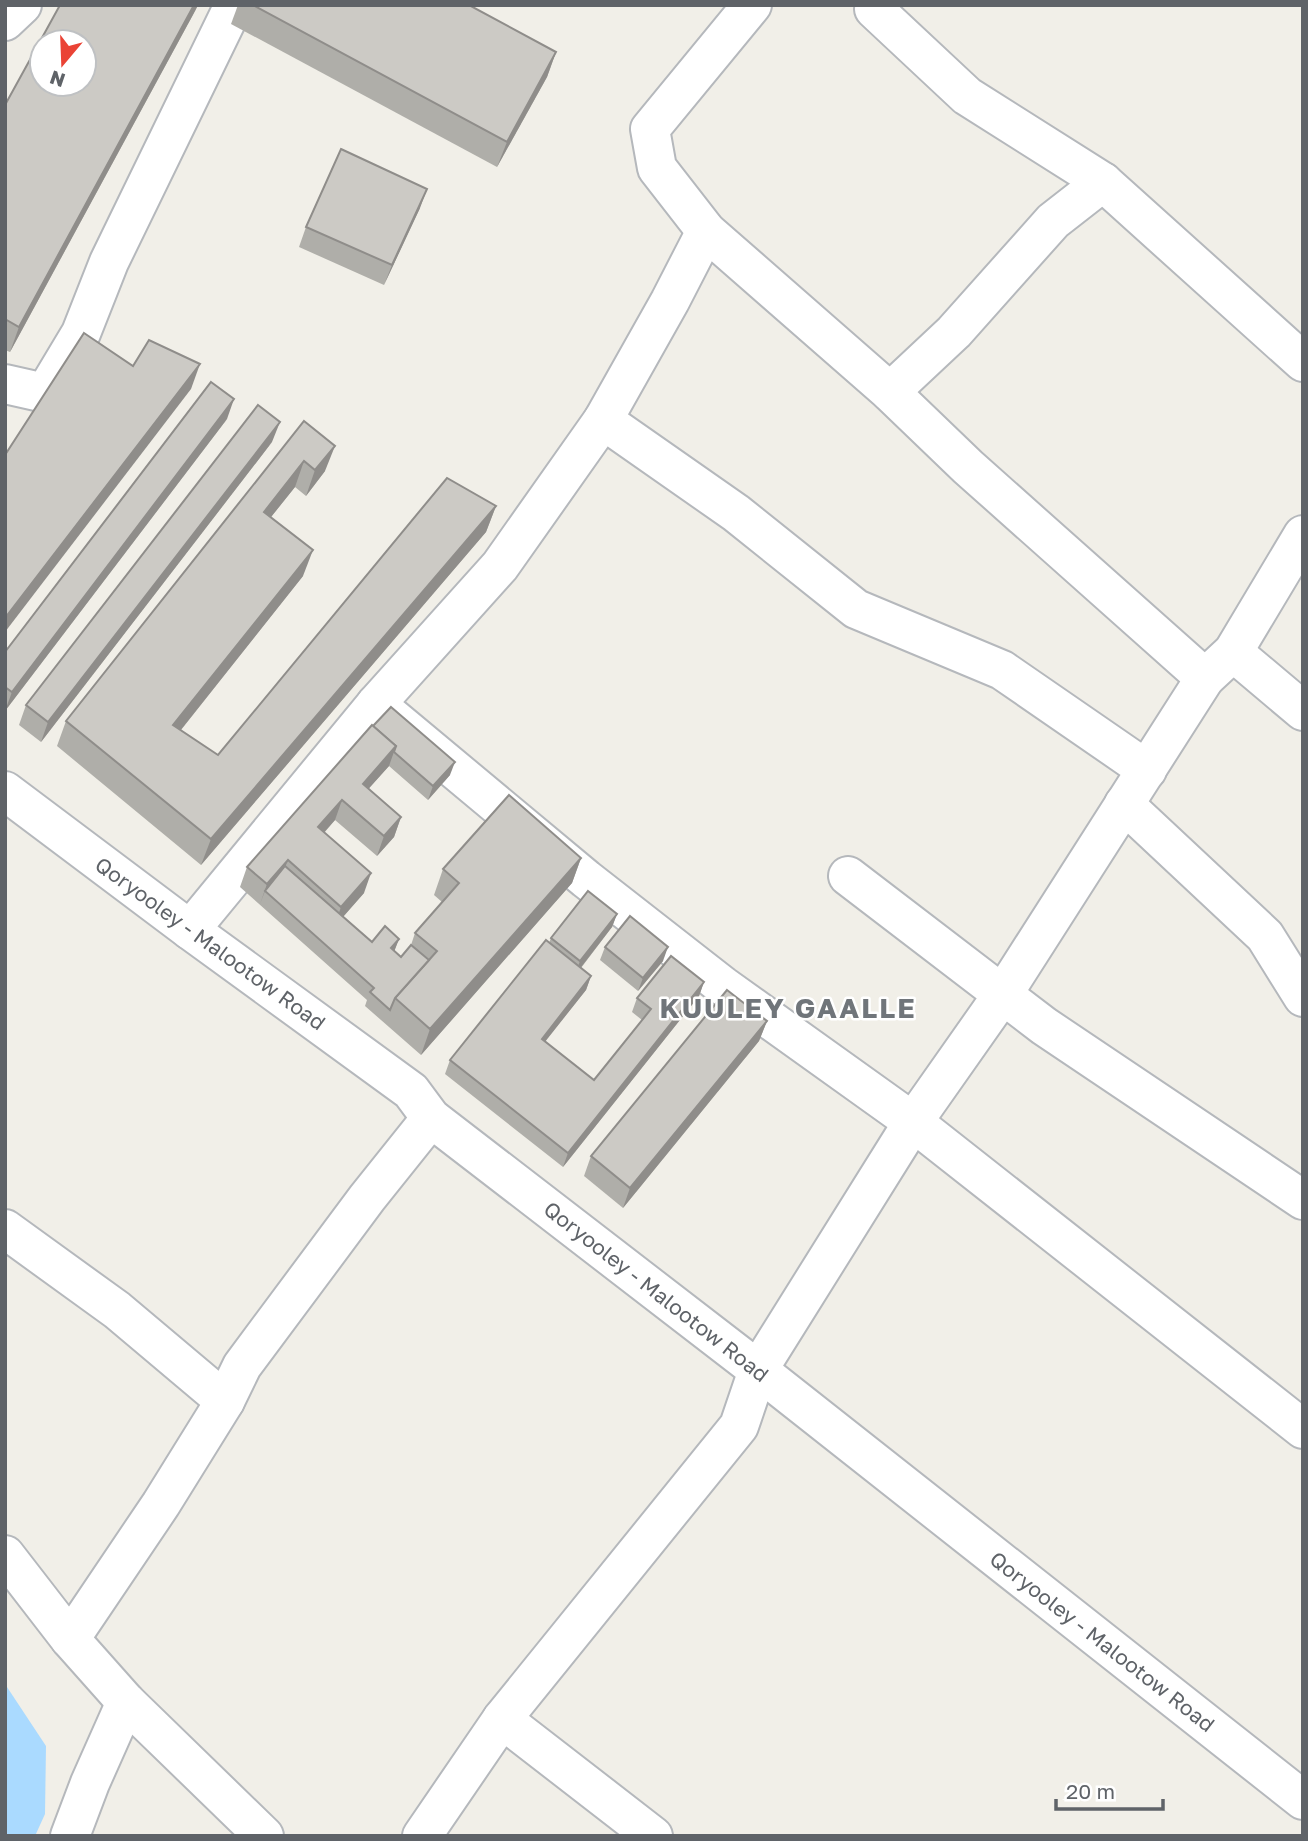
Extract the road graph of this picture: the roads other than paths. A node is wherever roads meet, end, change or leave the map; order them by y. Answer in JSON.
{"nodes":[{"id":1,"x":22,"y":5,"type":"edge"},
{"id":2,"x":234,"y":5,"type":"edge"},
{"id":3,"x":752,"y":5,"type":"edge"},
{"id":4,"x":872,"y":6,"type":"edge"},
{"id":5,"x":5,"y":21,"type":"edge"},
{"id":6,"x":1103,"y":183,"type":"junction"},
{"id":7,"x":706,"y":231,"type":"junction"},
{"id":8,"x":1303,"y":362,"type":"edge"},
{"id":9,"x":5,"y":384,"type":"edge"},
{"id":10,"x":890,"y":392,"type":"junction"},
{"id":11,"x":603,"y":420,"type":"junction"},
{"id":12,"x":1303,"y":535,"type":"edge"},
{"id":13,"x":1233,"y":652,"type":"junction"},
{"id":14,"x":1205,"y":678,"type":"junction"},
{"id":15,"x":376,"y":704,"type":"junction"},
{"id":16,"x":1303,"y":711,"type":"edge"},
{"id":17,"x":1147,"y":770,"type":"junction"},
{"id":18,"x":5,"y":791,"type":"edge"},
{"id":19,"x":1124,"y":804,"type":"junction"},
{"id":20,"x":848,"y":876,"type":"dead end"},
{"id":21,"x":190,"y":930,"type":"junction"},
{"id":22,"x":1003,"y":994,"type":"junction"},
{"id":23,"x":1303,"y":997,"type":"edge"},
{"id":24,"x":431,"y":1118,"type":"junction"},
{"id":25,"x":914,"y":1122,"type":"junction"},
{"id":26,"x":1303,"y":1200,"type":"edge"},
{"id":27,"x":5,"y":1229,"type":"edge"},
{"id":28,"x":758,"y":1370,"type":"junction"},
{"id":29,"x":225,"y":1401,"type":"junction"},
{"id":30,"x":1303,"y":1429,"type":"edge"},
{"id":31,"x":5,"y":1555,"type":"edge"},
{"id":32,"x":70,"y":1639,"type":"junction"},
{"id":33,"x":126,"y":1702,"type":"junction"},
{"id":34,"x":502,"y":1719,"type":"junction"},
{"id":35,"x":1303,"y":1800,"type":"edge"},
{"id":36,"x":70,"y":1836,"type":"edge"},
{"id":37,"x":264,"y":1836,"type":"edge"},
{"id":38,"x":422,"y":1836,"type":"edge"},
{"id":39,"x":653,"y":1836,"type":"edge"}],
"edges":[{"from":1,"to":5,"type":"street"},
{"from":2,"to":9,"type":"street"},
{"from":3,"to":7,"type":"street"},
{"from":4,"to":6,"type":"street"},
{"from":6,"to":8,"type":"street"},
{"from":6,"to":10,"type":"street"},
{"from":7,"to":10,"type":"street"},
{"from":7,"to":11,"type":"street"},
{"from":10,"to":14,"type":"street"},
{"from":11,"to":15,"type":"street"},
{"from":11,"to":17,"type":"street"},
{"from":12,"to":13,"type":"street"},
{"from":13,"to":14,"type":"street"},
{"from":13,"to":16,"type":"street"},
{"from":14,"to":17,"type":"street"},
{"from":15,"to":21,"type":"street"},
{"from":15,"to":25,"type":"street"},
{"from":17,"to":19,"type":"street"},
{"from":18,"to":21,"type":"street","name":"Qoryooley - Malootow Road"},
{"from":19,"to":22,"type":"street"},
{"from":19,"to":23,"type":"street"},
{"from":20,"to":22,"type":"street"},
{"from":21,"to":24,"type":"street","name":"Qoryooley - Malootow Road"},
{"from":22,"to":25,"type":"street"},
{"from":22,"to":26,"type":"street"},
{"from":24,"to":28,"type":"street","name":"Qoryooley - Malootow Road"},
{"from":24,"to":29,"type":"street"},
{"from":25,"to":28,"type":"street"},
{"from":25,"to":30,"type":"street"},
{"from":27,"to":29,"type":"street"},
{"from":28,"to":34,"type":"street"},
{"from":28,"to":35,"type":"street","name":"Qoryooley - Malootow Road"},
{"from":29,"to":32,"type":"street"},
{"from":31,"to":32,"type":"street"},
{"from":32,"to":33,"type":"street"},
{"from":33,"to":36,"type":"street"},
{"from":33,"to":37,"type":"street"},
{"from":34,"to":38,"type":"street"},
{"from":34,"to":39,"type":"street"}]}
